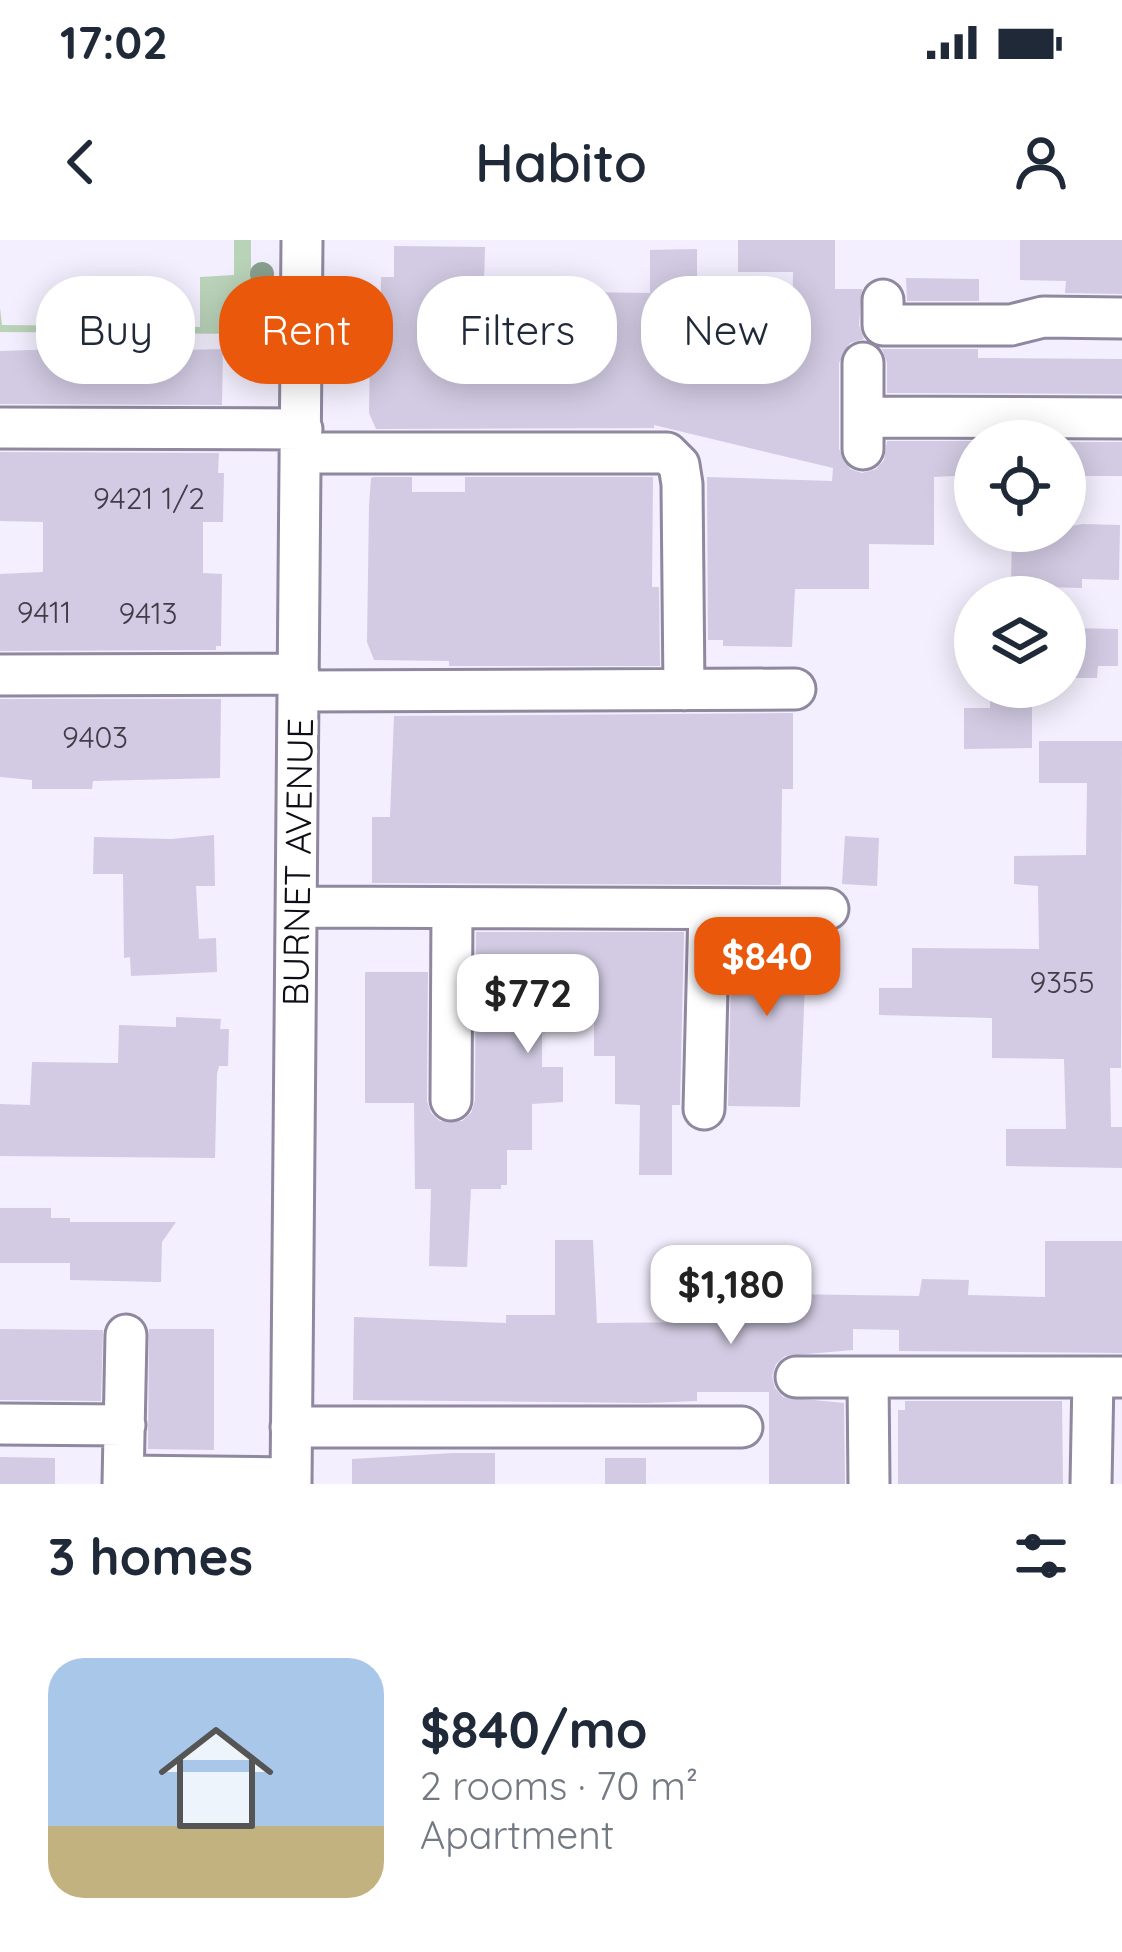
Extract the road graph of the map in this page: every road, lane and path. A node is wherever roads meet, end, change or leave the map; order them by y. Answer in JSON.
{"nodes":[{"id":1,"x":302,"y":240,"type":"edge"},
{"id":2,"x":884,"y":300,"type":"dead end"},
{"id":3,"x":1122,"y":318,"type":"edge"},
{"id":4,"x":862,"y":363,"type":"dead end"},
{"id":5,"x":1122,"y":418,"type":"edge"},
{"id":6,"x":0,"y":428,"type":"edge"},
{"id":7,"x":302,"y":441,"type":"junction"},
{"id":8,"x":0,"y":675,"type":"edge"},
{"id":9,"x":299,"y":683,"type":"junction"},
{"id":10,"x":795,"y":689,"type":"dead end"},
{"id":11,"x":684,"y":690,"type":"junction"},
{"id":12,"x":297,"y":908,"type":"junction"},
{"id":13,"x":452,"y":908,"type":"junction"},
{"id":14,"x":709,"y":909,"type":"junction"},
{"id":15,"x":828,"y":910,"type":"dead end"},
{"id":16,"x":451,"y":1100,"type":"dead end"},
{"id":17,"x":704,"y":1109,"type":"dead end"},
{"id":18,"x":126,"y":1335,"type":"dead end"},
{"id":19,"x":796,"y":1377,"type":"dead end"},
{"id":20,"x":868,"y":1377,"type":"junction"},
{"id":21,"x":1107,"y":1377,"type":"edge"},
{"id":22,"x":0,"y":1424,"type":"edge"},
{"id":23,"x":124,"y":1425,"type":"junction"},
{"id":24,"x":291,"y":1427,"type":"junction"},
{"id":25,"x":742,"y":1427,"type":"dead end"},
{"id":26,"x":124,"y":1480,"type":"edge"},
{"id":27,"x":291,"y":1481,"type":"edge"},
{"id":28,"x":869,"y":1484,"type":"edge"},
{"id":29,"x":1091,"y":1484,"type":"edge"}],
"edges":[{"from":1,"to":7,"type":"street","name":"BURNET AVENUE"},
{"from":2,"to":3,"type":"street"},
{"from":4,"to":5,"type":"street"},
{"from":6,"to":7,"type":"street"},
{"from":7,"to":9,"type":"street","name":"BURNET AVENUE"},
{"from":7,"to":11,"type":"street"},
{"from":8,"to":9,"type":"street"},
{"from":9,"to":11,"type":"street"},
{"from":9,"to":12,"type":"street","name":"BURNET AVENUE"},
{"from":10,"to":11,"type":"street"},
{"from":12,"to":13,"type":"street"},
{"from":12,"to":24,"type":"street","name":"BURNET AVENUE"},
{"from":13,"to":14,"type":"street"},
{"from":13,"to":16,"type":"street"},
{"from":14,"to":15,"type":"street"},
{"from":14,"to":17,"type":"street"},
{"from":18,"to":23,"type":"street"},
{"from":19,"to":20,"type":"street"},
{"from":20,"to":21,"type":"street"},
{"from":20,"to":28,"type":"street"},
{"from":21,"to":29,"type":"street"},
{"from":22,"to":23,"type":"street"},
{"from":23,"to":26,"type":"street"},
{"from":24,"to":25,"type":"street"},
{"from":24,"to":27,"type":"street","name":"BURNET AVENUE"},
{"from":26,"to":27,"type":"street"}]}
